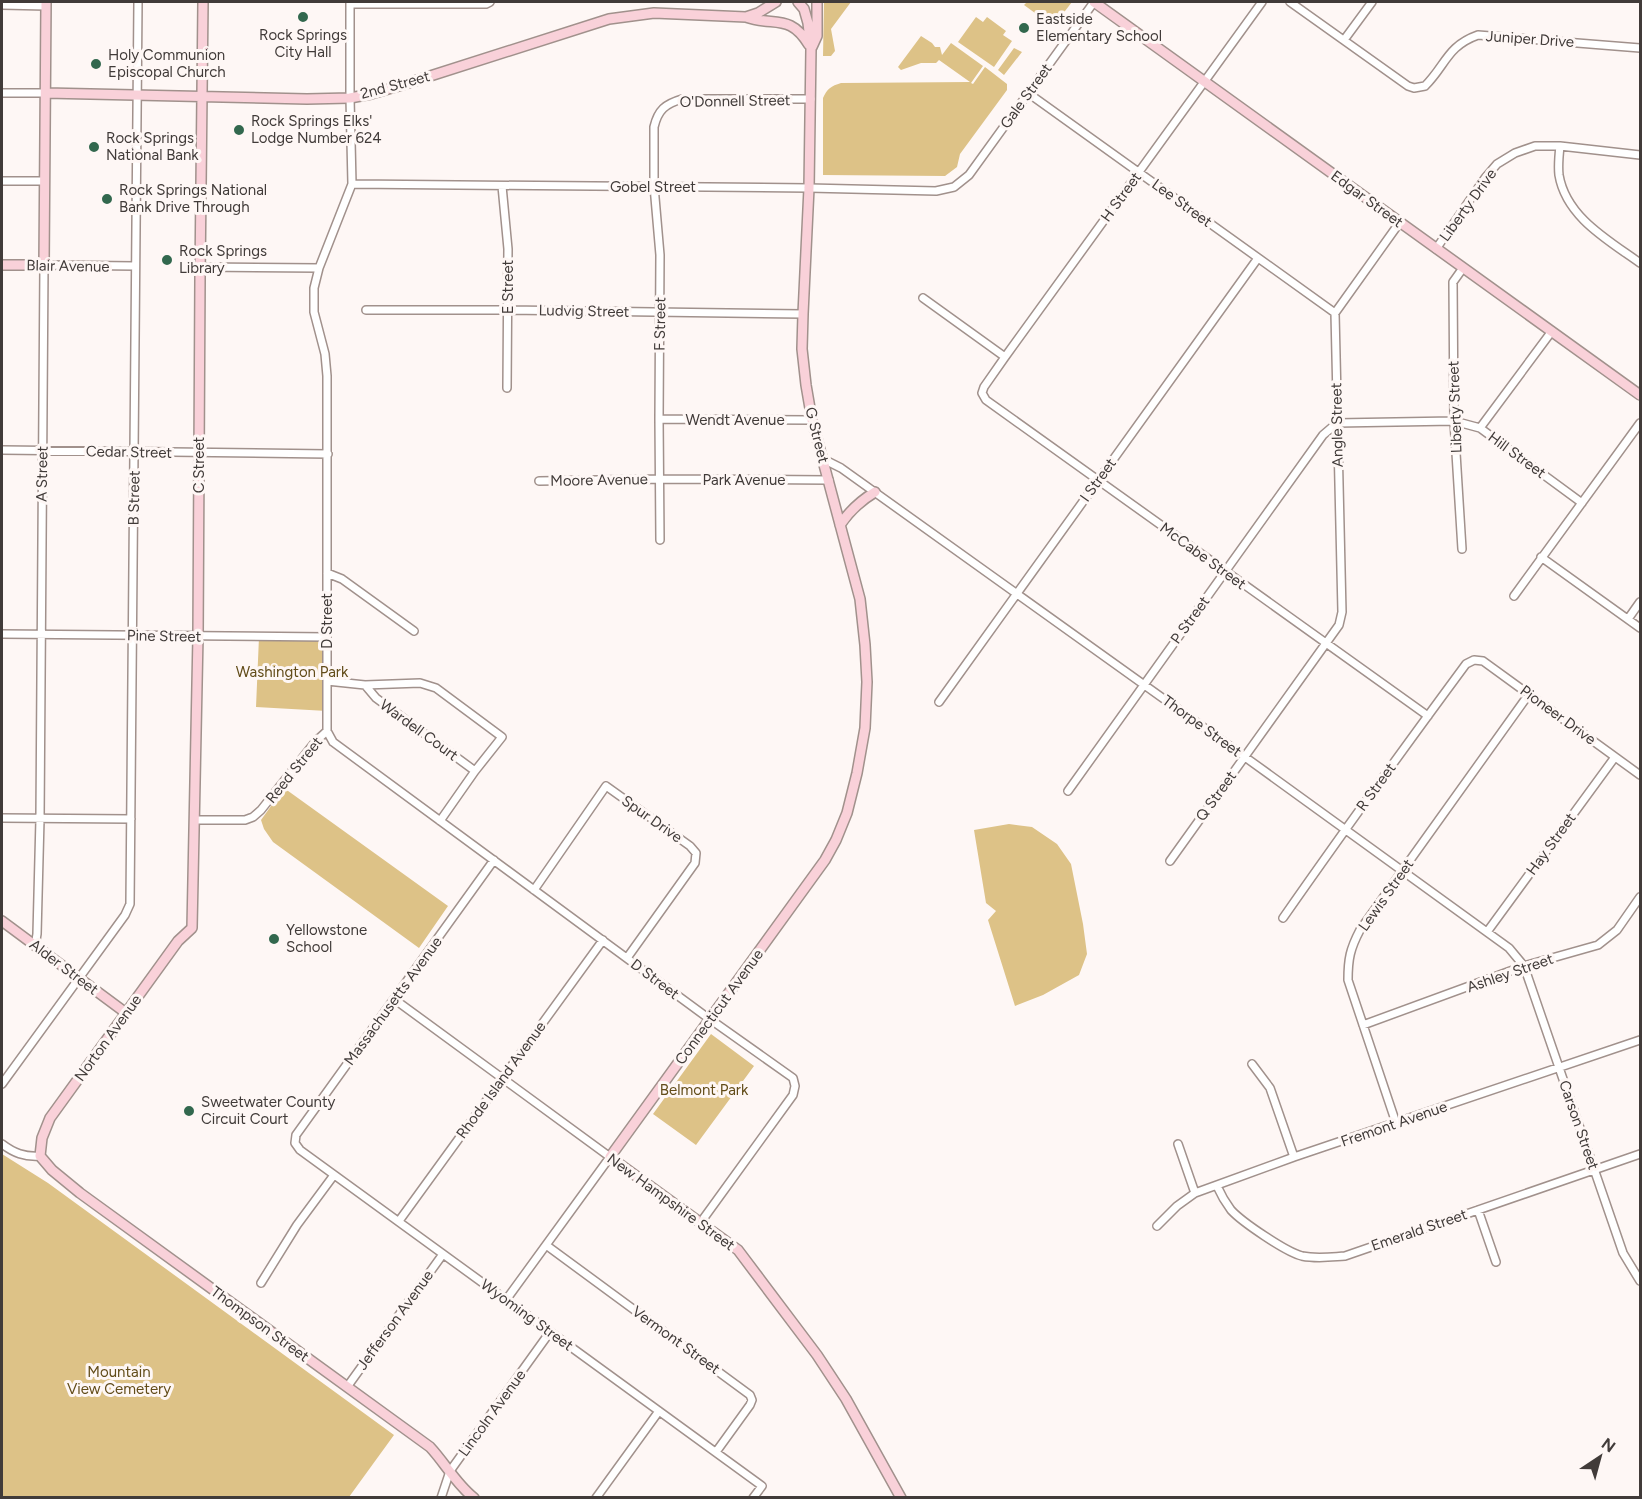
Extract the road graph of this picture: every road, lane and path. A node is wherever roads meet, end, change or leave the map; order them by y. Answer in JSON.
{"nodes":[{"id":1,"x":138,"y":2,"type":"edge"},
{"id":2,"x":203,"y":2,"type":"edge"},
{"id":3,"x":490,"y":2,"type":"edge"},
{"id":4,"x":655,"y":2,"type":"edge"},
{"id":5,"x":776,"y":2,"type":"edge"},
{"id":6,"x":798,"y":2,"type":"edge"},
{"id":7,"x":817,"y":2,"type":"edge"},
{"id":8,"x":1094,"y":2,"type":"edge"},
{"id":9,"x":1262,"y":2,"type":"edge"},
{"id":10,"x":1290,"y":2,"type":"edge"},
{"id":11,"x":1372,"y":2,"type":"edge"},
{"id":12,"x":350,"y":3,"type":"edge"},
{"id":13,"x":46,"y":4,"type":"edge"},
{"id":14,"x":2,"y":5,"type":"edge"},
{"id":15,"x":654,"y":13,"type":"junction"},
{"id":16,"x":746,"y":17,"type":"junction"},
{"id":17,"x":1344,"y":40,"type":"junction"},
{"id":18,"x":1641,"y":48,"type":"edge"},
{"id":19,"x":811,"y":49,"type":"junction"},
{"id":20,"x":1204,"y":81,"type":"junction"},
{"id":21,"x":2,"y":93,"type":"edge"},
{"id":22,"x":46,"y":93,"type":"junction"},
{"id":23,"x":1028,"y":93,"type":"junction"},
{"id":24,"x":137,"y":96,"type":"junction"},
{"id":25,"x":203,"y":96,"type":"junction"},
{"id":26,"x":350,"y":98,"type":"junction"},
{"id":27,"x":811,"y":99,"type":"junction"},
{"id":28,"x":661,"y":109,"type":"joint"},
{"id":29,"x":1560,"y":146,"type":"junction"},
{"id":30,"x":1641,"y":154,"type":"edge"},
{"id":31,"x":1138,"y":172,"type":"junction"},
{"id":32,"x":2,"y":181,"type":"edge"},
{"id":33,"x":45,"y":181,"type":"junction"},
{"id":34,"x":352,"y":184,"type":"junction"},
{"id":35,"x":502,"y":186,"type":"junction"},
{"id":36,"x":654,"y":186,"type":"junction"},
{"id":37,"x":954,"y":187,"type":"joint"},
{"id":38,"x":809,"y":188,"type":"junction"},
{"id":39,"x":1400,"y":222,"type":"junction"},
{"id":40,"x":1436,"y":249,"type":"junction"},
{"id":41,"x":1258,"y":258,"type":"junction"},
{"id":42,"x":1641,"y":262,"type":"edge"},
{"id":43,"x":2,"y":265,"type":"edge"},
{"id":44,"x":44,"y":265,"type":"junction"},
{"id":45,"x":135,"y":266,"type":"junction"},
{"id":46,"x":200,"y":267,"type":"junction"},
{"id":47,"x":1463,"y":267,"type":"junction"},
{"id":48,"x":319,"y":268,"type":"junction"},
{"id":49,"x":923,"y":298,"type":"dead end"},
{"id":50,"x":366,"y":310,"type":"dead end"},
{"id":51,"x":508,"y":310,"type":"junction"},
{"id":52,"x":660,"y":312,"type":"junction"},
{"id":53,"x":1335,"y":313,"type":"junction"},
{"id":54,"x":803,"y":314,"type":"junction"},
{"id":55,"x":1552,"y":331,"type":"junction"},
{"id":56,"x":1005,"y":357,"type":"junction"},
{"id":57,"x":507,"y":388,"type":"dead end"},
{"id":58,"x":982,"y":393,"type":"joint"},
{"id":59,"x":1641,"y":395,"type":"edge"},
{"id":60,"x":659,"y":419,"type":"junction"},
{"id":61,"x":812,"y":420,"type":"junction"},
{"id":62,"x":1454,"y":421,"type":"junction"},
{"id":63,"x":1337,"y":423,"type":"junction"},
{"id":64,"x":1641,"y":423,"type":"edge"},
{"id":65,"x":1480,"y":428,"type":"junction"},
{"id":66,"x":2,"y":450,"type":"edge"},
{"id":67,"x":43,"y":451,"type":"junction"},
{"id":68,"x":135,"y":452,"type":"junction"},
{"id":69,"x":199,"y":453,"type":"junction"},
{"id":70,"x":328,"y":454,"type":"junction"},
{"id":71,"x":823,"y":459,"type":"junction"},
{"id":72,"x":659,"y":479,"type":"junction"},
{"id":73,"x":829,"y":480,"type":"junction"},
{"id":74,"x":1098,"y":480,"type":"junction"},
{"id":75,"x":539,"y":481,"type":"dead end"},
{"id":76,"x":875,"y":492,"type":"junction"},
{"id":77,"x":1582,"y":502,"type":"junction"},
{"id":78,"x":840,"y":525,"type":"junction"},
{"id":79,"x":660,"y":540,"type":"dead end"},
{"id":80,"x":1462,"y":549,"type":"dead end"},
{"id":81,"x":1542,"y":557,"type":"junction"},
{"id":82,"x":1225,"y":572,"type":"junction"},
{"id":83,"x":327,"y":573,"type":"junction"},
{"id":84,"x":1017,"y":593,"type":"junction"},
{"id":85,"x":1514,"y":596,"type":"dead end"},
{"id":86,"x":1641,"y":602,"type":"edge"},
{"id":87,"x":1628,"y":619,"type":"junction"},
{"id":88,"x":1641,"y":628,"type":"edge"},
{"id":89,"x":414,"y":631,"type":"dead end"},
{"id":90,"x":2,"y":634,"type":"edge"},
{"id":91,"x":40,"y":635,"type":"junction"},
{"id":92,"x":133,"y":636,"type":"junction"},
{"id":93,"x":198,"y":636,"type":"junction"},
{"id":94,"x":327,"y":637,"type":"junction"},
{"id":95,"x":1325,"y":644,"type":"junction"},
{"id":96,"x":1474,"y":660,"type":"joint"},
{"id":97,"x":327,"y":681,"type":"junction"},
{"id":98,"x":1144,"y":684,"type":"junction"},
{"id":99,"x":365,"y":685,"type":"junction"},
{"id":100,"x":1529,"y":694,"type":"junction"},
{"id":101,"x":939,"y":702,"type":"dead end"},
{"id":102,"x":1428,"y":716,"type":"junction"},
{"id":103,"x":327,"y":731,"type":"junction"},
{"id":104,"x":1245,"y":757,"type":"junction"},
{"id":105,"x":1615,"y":757,"type":"junction"},
{"id":106,"x":476,"y":771,"type":"junction"},
{"id":107,"x":1641,"y":775,"type":"edge"},
{"id":108,"x":1068,"y":791,"type":"dead end"},
{"id":109,"x":2,"y":818,"type":"edge"},
{"id":110,"x":40,"y":819,"type":"junction"},
{"id":111,"x":130,"y":819,"type":"junction"},
{"id":112,"x":194,"y":820,"type":"junction"},
{"id":113,"x":440,"y":820,"type":"junction"},
{"id":114,"x":1345,"y":830,"type":"junction"},
{"id":115,"x":494,"y":860,"type":"junction"},
{"id":116,"x":825,"y":860,"type":"joint"},
{"id":117,"x":1170,"y":861,"type":"dead end"},
{"id":118,"x":1403,"y":872,"type":"junction"},
{"id":119,"x":534,"y":890,"type":"junction"},
{"id":120,"x":1641,"y":897,"type":"edge"},
{"id":121,"x":1283,"y":918,"type":"dead end"},
{"id":122,"x":2,"y":921,"type":"edge"},
{"id":123,"x":192,"y":928,"type":"joint"},
{"id":124,"x":1487,"y":932,"type":"junction"},
{"id":125,"x":603,"y":940,"type":"junction"},
{"id":126,"x":36,"y":946,"type":"junction"},
{"id":127,"x":627,"y":958,"type":"junction"},
{"id":128,"x":1524,"y":966,"type":"junction"},
{"id":129,"x":79,"y":978,"type":"junction"},
{"id":130,"x":394,"y":999,"type":"junction"},
{"id":131,"x":126,"y":1013,"type":"junction"},
{"id":132,"x":710,"y":1019,"type":"junction"},
{"id":133,"x":1363,"y":1025,"type":"junction"},
{"id":134,"x":1641,"y":1040,"type":"edge"},
{"id":135,"x":1252,"y":1064,"type":"dead end"},
{"id":136,"x":1559,"y":1068,"type":"junction"},
{"id":137,"x":502,"y":1078,"type":"junction"},
{"id":138,"x":2,"y":1084,"type":"edge"},
{"id":139,"x":1396,"y":1123,"type":"junction"},
{"id":140,"x":295,"y":1143,"type":"joint"},
{"id":141,"x":2,"y":1144,"type":"edge"},
{"id":142,"x":1178,"y":1144,"type":"dead end"},
{"id":143,"x":1641,"y":1154,"type":"edge"},
{"id":144,"x":40,"y":1156,"type":"junction"},
{"id":145,"x":610,"y":1157,"type":"junction"},
{"id":146,"x":1294,"y":1157,"type":"junction"},
{"id":147,"x":1594,"y":1170,"type":"junction"},
{"id":148,"x":334,"y":1175,"type":"junction"},
{"id":149,"x":1217,"y":1185,"type":"junction"},
{"id":150,"x":1195,"y":1193,"type":"junction"},
{"id":151,"x":1478,"y":1210,"type":"junction"},
{"id":152,"x":399,"y":1221,"type":"junction"},
{"id":153,"x":701,"y":1222,"type":"junction"},
{"id":154,"x":1157,"y":1226,"type":"dead end"},
{"id":155,"x":546,"y":1245,"type":"junction"},
{"id":156,"x":443,"y":1254,"type":"junction"},
{"id":157,"x":1496,"y":1262,"type":"dead end"},
{"id":158,"x":1641,"y":1281,"type":"edge"},
{"id":159,"x":261,"y":1283,"type":"dead end"},
{"id":160,"x":506,"y":1300,"type":"junction"},
{"id":161,"x":550,"y":1332,"type":"junction"},
{"id":162,"x":347,"y":1387,"type":"junction"},
{"id":163,"x":659,"y":1411,"type":"junction"},
{"id":164,"x":716,"y":1452,"type":"junction"},
{"id":165,"x":450,"y":1471,"type":"junction"},
{"id":166,"x":441,"y":1497,"type":"edge"},
{"id":167,"x":474,"y":1497,"type":"edge"},
{"id":168,"x":596,"y":1497,"type":"edge"},
{"id":169,"x":753,"y":1497,"type":"edge"},
{"id":170,"x":901,"y":1497,"type":"edge"}],
"edges":[{"from":1,"to":24,"type":"street","name":"B Street"},
{"from":2,"to":25,"type":"street","name":"C Street"},
{"from":3,"to":12,"type":"street"},
{"from":4,"to":15,"type":"street"},
{"from":5,"to":16,"type":"street","name":"2nd Street"},
{"from":6,"to":19,"type":"street","name":"G Street"},
{"from":7,"to":19,"type":"street"},
{"from":8,"to":20,"type":"street","name":"Edgar Street"},
{"from":8,"to":23,"type":"street","name":"Gale Street"},
{"from":9,"to":20,"type":"street","name":"H Street"},
{"from":10,"to":17,"type":"street","name":"Juniper Drive"},
{"from":11,"to":17,"type":"street"},
{"from":12,"to":26,"type":"street","name":"D Street"},
{"from":13,"to":14,"type":"street"},
{"from":13,"to":22,"type":"street","name":"A Street"},
{"from":15,"to":16,"type":"street","name":"2nd Street"},
{"from":15,"to":26,"type":"street","name":"2nd Street"},
{"from":16,"to":19,"type":"street"},
{"from":17,"to":18,"type":"street","name":"Juniper Drive"},
{"from":19,"to":27,"type":"street","name":"G Street"},
{"from":20,"to":31,"type":"street","name":"H Street"},
{"from":20,"to":39,"type":"street","name":"Edgar Street"},
{"from":21,"to":22,"type":"street","name":"2nd Street"},
{"from":22,"to":24,"type":"street","name":"2nd Street"},
{"from":22,"to":33,"type":"street","name":"A Street"},
{"from":23,"to":31,"type":"street","name":"Lee Street"},
{"from":23,"to":37,"type":"street","name":"Gale Street"},
{"from":24,"to":25,"type":"street","name":"2nd Street"},
{"from":24,"to":45,"type":"street","name":"B Street"},
{"from":25,"to":26,"type":"street","name":"2nd Street"},
{"from":25,"to":46,"type":"street","name":"C Street"},
{"from":26,"to":34,"type":"street","name":"D Street"},
{"from":27,"to":28,"type":"street","name":"O'Donnell Street"},
{"from":27,"to":38,"type":"street","name":"G Street"},
{"from":28,"to":36,"type":"street","name":"F Street"},
{"from":29,"to":30,"type":"street","name":"Liberty Drive"},
{"from":29,"to":40,"type":"street","name":"Liberty Drive"},
{"from":29,"to":42,"type":"street"},
{"from":31,"to":41,"type":"street","name":"Lee Street"},
{"from":31,"to":56,"type":"street","name":"H Street"},
{"from":32,"to":33,"type":"street"},
{"from":33,"to":44,"type":"street","name":"A Street"},
{"from":34,"to":35,"type":"street","name":"Gobel Street"},
{"from":34,"to":48,"type":"street","name":"D Street"},
{"from":35,"to":36,"type":"street","name":"Gobel Street"},
{"from":35,"to":51,"type":"street","name":"E Street"},
{"from":36,"to":38,"type":"street","name":"Gobel Street"},
{"from":36,"to":52,"type":"street","name":"F Street"},
{"from":37,"to":38,"type":"street","name":"Gobel Street"},
{"from":38,"to":54,"type":"street","name":"G Street"},
{"from":39,"to":40,"type":"street","name":"Edgar Street"},
{"from":39,"to":53,"type":"street"},
{"from":40,"to":47,"type":"street","name":"Edgar Street"},
{"from":41,"to":53,"type":"street","name":"Lee Street"},
{"from":41,"to":74,"type":"street","name":"I Street"},
{"from":43,"to":44,"type":"street","name":"Blair Avenue"},
{"from":44,"to":45,"type":"street","name":"Blair Avenue"},
{"from":44,"to":67,"type":"street","name":"A Street"},
{"from":45,"to":68,"type":"street","name":"B Street"},
{"from":46,"to":48,"type":"street"},
{"from":46,"to":69,"type":"street","name":"C Street"},
{"from":47,"to":55,"type":"street","name":"Edgar Street"},
{"from":47,"to":62,"type":"street","name":"Liberty Street"},
{"from":48,"to":70,"type":"street","name":"D Street"},
{"from":49,"to":56,"type":"street"},
{"from":50,"to":51,"type":"street","name":"Ludvig Street"},
{"from":51,"to":52,"type":"street","name":"Ludvig Street"},
{"from":51,"to":57,"type":"street","name":"E Street"},
{"from":52,"to":54,"type":"street","name":"Ludvig Street"},
{"from":52,"to":60,"type":"street","name":"F Street"},
{"from":53,"to":63,"type":"street","name":"Angle Street"},
{"from":54,"to":61,"type":"street","name":"G Street"},
{"from":55,"to":59,"type":"street","name":"Edgar Street"},
{"from":55,"to":65,"type":"street"},
{"from":56,"to":58,"type":"street","name":"H Street"},
{"from":58,"to":74,"type":"street","name":"McCabe Street"},
{"from":60,"to":61,"type":"street","name":"Wendt Avenue"},
{"from":60,"to":72,"type":"street","name":"F Street"},
{"from":61,"to":71,"type":"street","name":"G Street"},
{"from":62,"to":63,"type":"street","name":"Hill Street"},
{"from":62,"to":65,"type":"street","name":"Hill Street"},
{"from":62,"to":80,"type":"street","name":"Liberty Street"},
{"from":63,"to":82,"type":"street","name":"P Street"},
{"from":63,"to":95,"type":"street","name":"Angle Street"},
{"from":64,"to":77,"type":"street"},
{"from":65,"to":77,"type":"street","name":"Hill Street"},
{"from":66,"to":67,"type":"street","name":"Cedar Street"},
{"from":67,"to":68,"type":"street","name":"Cedar Street"},
{"from":67,"to":91,"type":"street","name":"A Street"},
{"from":68,"to":69,"type":"street","name":"Cedar Street"},
{"from":68,"to":92,"type":"street","name":"B Street"},
{"from":69,"to":70,"type":"street","name":"Cedar Street"},
{"from":69,"to":93,"type":"street","name":"C Street"},
{"from":70,"to":83,"type":"street","name":"D Street"},
{"from":71,"to":73,"type":"street","name":"G Street"},
{"from":71,"to":76,"type":"street","name":"Thorpe Street"},
{"from":72,"to":73,"type":"street","name":"Park Avenue"},
{"from":72,"to":75,"type":"street","name":"Moore Avenue"},
{"from":72,"to":79,"type":"street","name":"F Street"},
{"from":73,"to":78,"type":"street","name":"G Street"},
{"from":74,"to":82,"type":"street","name":"McCabe Street"},
{"from":74,"to":84,"type":"street","name":"I Street"},
{"from":76,"to":78,"type":"street"},
{"from":76,"to":84,"type":"street","name":"Thorpe Street"},
{"from":77,"to":81,"type":"street"},
{"from":78,"to":116,"type":"street","name":"G Street"},
{"from":81,"to":85,"type":"street"},
{"from":81,"to":87,"type":"street"},
{"from":82,"to":95,"type":"street","name":"McCabe Street"},
{"from":82,"to":98,"type":"street","name":"P Street"},
{"from":83,"to":89,"type":"street"},
{"from":83,"to":94,"type":"street","name":"D Street"},
{"from":84,"to":98,"type":"street","name":"Thorpe Street"},
{"from":84,"to":101,"type":"street","name":"I Street"},
{"from":86,"to":87,"type":"street"},
{"from":87,"to":88,"type":"street"},
{"from":90,"to":91,"type":"street","name":"Pine Street"},
{"from":91,"to":92,"type":"street","name":"Pine Street"},
{"from":91,"to":110,"type":"street","name":"A Street"},
{"from":92,"to":93,"type":"street","name":"Pine Street"},
{"from":92,"to":111,"type":"street","name":"B Street"},
{"from":93,"to":94,"type":"street","name":"Pine Street"},
{"from":93,"to":112,"type":"street","name":"C Street"},
{"from":94,"to":97,"type":"street","name":"D Street"},
{"from":95,"to":102,"type":"street","name":"McCabe Street"},
{"from":95,"to":104,"type":"street","name":"Q Street"},
{"from":96,"to":100,"type":"street","name":"Pioneer Drive"},
{"from":96,"to":102,"type":"street","name":"R Street"},
{"from":97,"to":99,"type":"street","name":"Wardell Court"},
{"from":97,"to":103,"type":"street","name":"D Street"},
{"from":98,"to":104,"type":"street","name":"Thorpe Street"},
{"from":98,"to":108,"type":"street","name":"P Street"},
{"from":99,"to":106,"type":"street","name":"Wardell Court"},
{"from":99,"to":106,"type":"street","name":"Wardell Court"},
{"from":100,"to":105,"type":"street","name":"Pioneer Drive"},
{"from":100,"to":118,"type":"street","name":"Lewis Street"},
{"from":102,"to":114,"type":"street","name":"R Street"},
{"from":103,"to":112,"type":"street","name":"Reed Street"},
{"from":103,"to":113,"type":"street","name":"D Street"},
{"from":104,"to":114,"type":"street","name":"Thorpe Street"},
{"from":104,"to":117,"type":"street","name":"Q Street"},
{"from":105,"to":107,"type":"street","name":"Pioneer Drive"},
{"from":105,"to":124,"type":"street","name":"Hay Street"},
{"from":106,"to":113,"type":"street","name":"Wardell Court"},
{"from":109,"to":110,"type":"street"},
{"from":110,"to":111,"type":"street"},
{"from":110,"to":126,"type":"street","name":"A Street"},
{"from":111,"to":129,"type":"street","name":"B Street"},
{"from":112,"to":123,"type":"street","name":"C Street"},
{"from":113,"to":115,"type":"street","name":"D Street"},
{"from":114,"to":118,"type":"street","name":"Thorpe Street"},
{"from":114,"to":121,"type":"street","name":"R Street"},
{"from":115,"to":119,"type":"street","name":"D Street"},
{"from":115,"to":130,"type":"street","name":"Massachusetts Avenue"},
{"from":116,"to":132,"type":"street","name":"Connecticut Avenue"},
{"from":118,"to":124,"type":"street","name":"Thorpe Street"},
{"from":118,"to":133,"type":"street","name":"Lewis Street"},
{"from":119,"to":125,"type":"street","name":"D Street"},
{"from":119,"to":127,"type":"street","name":"Spur Drive"},
{"from":120,"to":128,"type":"street","name":"Ashley Street"},
{"from":122,"to":126,"type":"street","name":"Alder Street"},
{"from":123,"to":131,"type":"street","name":"Norton Avenue"},
{"from":124,"to":128,"type":"street","name":"Thorpe Street"},
{"from":125,"to":127,"type":"street","name":"D Street"},
{"from":125,"to":137,"type":"street","name":"Rhode Island Avenue"},
{"from":126,"to":129,"type":"street","name":"Alder Street"},
{"from":127,"to":132,"type":"street","name":"D Street"},
{"from":128,"to":133,"type":"street","name":"Ashley Street"},
{"from":128,"to":136,"type":"street","name":"Carson Street"},
{"from":129,"to":131,"type":"street","name":"Alder Street"},
{"from":129,"to":138,"type":"street","name":"B Street"},
{"from":130,"to":137,"type":"street","name":"New Hampshire Street"},
{"from":130,"to":140,"type":"street","name":"Massachusetts Avenue"},
{"from":131,"to":144,"type":"street","name":"Norton Avenue"},
{"from":132,"to":145,"type":"street","name":"Connecticut Avenue"},
{"from":132,"to":153,"type":"street","name":"D Street"},
{"from":133,"to":139,"type":"street","name":"Lewis Street"},
{"from":134,"to":136,"type":"street","name":"Fremont Avenue"},
{"from":135,"to":146,"type":"street"},
{"from":136,"to":139,"type":"street","name":"Fremont Avenue"},
{"from":136,"to":147,"type":"street","name":"Carson Street"},
{"from":137,"to":145,"type":"street","name":"New Hampshire Street"},
{"from":137,"to":152,"type":"street","name":"Rhode Island Avenue"},
{"from":139,"to":146,"type":"street","name":"Fremont Avenue"},
{"from":140,"to":148,"type":"street","name":"Wyoming Street"},
{"from":141,"to":144,"type":"street"},
{"from":142,"to":150,"type":"street"},
{"from":143,"to":147,"type":"street","name":"Emerald Street"},
{"from":144,"to":162,"type":"street","name":"Thompson Street"},
{"from":145,"to":153,"type":"street","name":"New Hampshire Street"},
{"from":145,"to":155,"type":"street","name":"Connecticut Avenue"},
{"from":146,"to":149,"type":"street","name":"Fremont Avenue"},
{"from":147,"to":151,"type":"street","name":"Emerald Street"},
{"from":147,"to":158,"type":"street","name":"Carson Street"},
{"from":148,"to":152,"type":"street","name":"Wyoming Street"},
{"from":148,"to":159,"type":"street"},
{"from":149,"to":150,"type":"street","name":"Fremont Avenue"},
{"from":149,"to":151,"type":"street","name":"Emerald Street"},
{"from":150,"to":154,"type":"street","name":"Fremont Avenue"},
{"from":151,"to":157,"type":"street"},
{"from":152,"to":156,"type":"street","name":"Wyoming Street"},
{"from":153,"to":170,"type":"street","name":"New Hampshire Street"},
{"from":155,"to":160,"type":"street","name":"Connecticut Avenue"},
{"from":155,"to":164,"type":"street","name":"Vermont Street"},
{"from":156,"to":160,"type":"street","name":"Wyoming Street"},
{"from":156,"to":162,"type":"street","name":"Jefferson Avenue"},
{"from":160,"to":161,"type":"street","name":"Wyoming Street"},
{"from":161,"to":163,"type":"street","name":"Wyoming Street"},
{"from":161,"to":165,"type":"street","name":"Lincoln Avenue"},
{"from":162,"to":165,"type":"street","name":"Thompson Street"},
{"from":163,"to":164,"type":"street","name":"Wyoming Street"},
{"from":163,"to":168,"type":"street"},
{"from":164,"to":169,"type":"street","name":"Wyoming Street"},
{"from":165,"to":166,"type":"street","name":"Lincoln Avenue"},
{"from":165,"to":167,"type":"street","name":"Thompson Street"}]}
